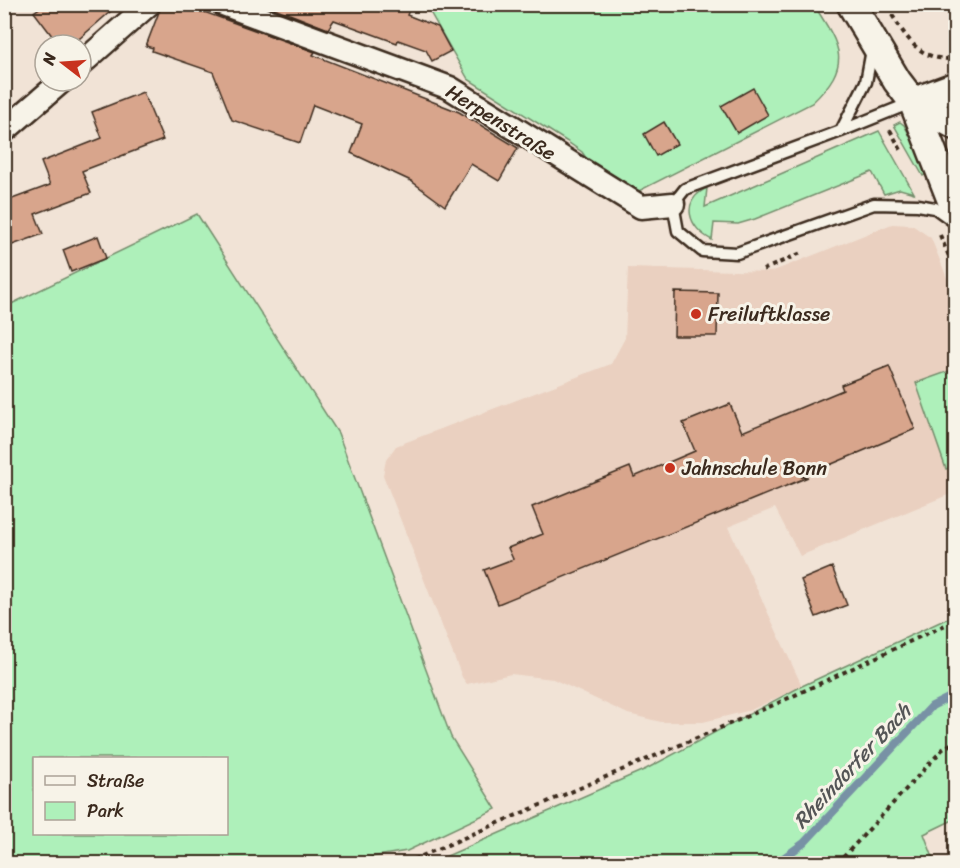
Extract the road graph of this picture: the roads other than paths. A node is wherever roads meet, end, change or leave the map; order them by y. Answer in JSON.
{"nodes":[{"id":1,"x":149,"y":4,"type":"edge"},
{"id":2,"x":223,"y":4,"type":"edge"},
{"id":3,"x":851,"y":4,"type":"edge"},
{"id":4,"x":873,"y":44,"type":"junction"},
{"id":5,"x":93,"y":53,"type":"edge"},
{"id":6,"x":956,"y":86,"type":"edge"},
{"id":7,"x":48,"y":93,"type":"edge"},
{"id":8,"x":913,"y":102,"type":"junction"},
{"id":9,"x":955,"y":126,"type":"edge"},
{"id":10,"x":4,"y":131,"type":"edge"},
{"id":11,"x":841,"y":131,"type":"junction"},
{"id":12,"x":944,"y":180,"type":"junction"},
{"id":13,"x":673,"y":204,"type":"junction"},
{"id":14,"x":956,"y":213,"type":"edge"},
{"id":15,"x":956,"y":223,"type":"edge"}],
"edges":[{"from":1,"to":5,"type":"street"},
{"from":2,"to":13,"type":"street","name":"Herpenstraße"},
{"from":3,"to":4,"type":"street"},
{"from":4,"to":8,"type":"street"},
{"from":4,"to":11,"type":"lane"},
{"from":6,"to":8,"type":"street"},
{"from":7,"to":10,"type":"street"},
{"from":8,"to":9,"type":"street"},
{"from":8,"to":11,"type":"lane"},
{"from":8,"to":12,"type":"street"},
{"from":9,"to":12,"type":"street"},
{"from":11,"to":13,"type":"lane"},
{"from":12,"to":14,"type":"street"},
{"from":13,"to":15,"type":"lane"}]}
